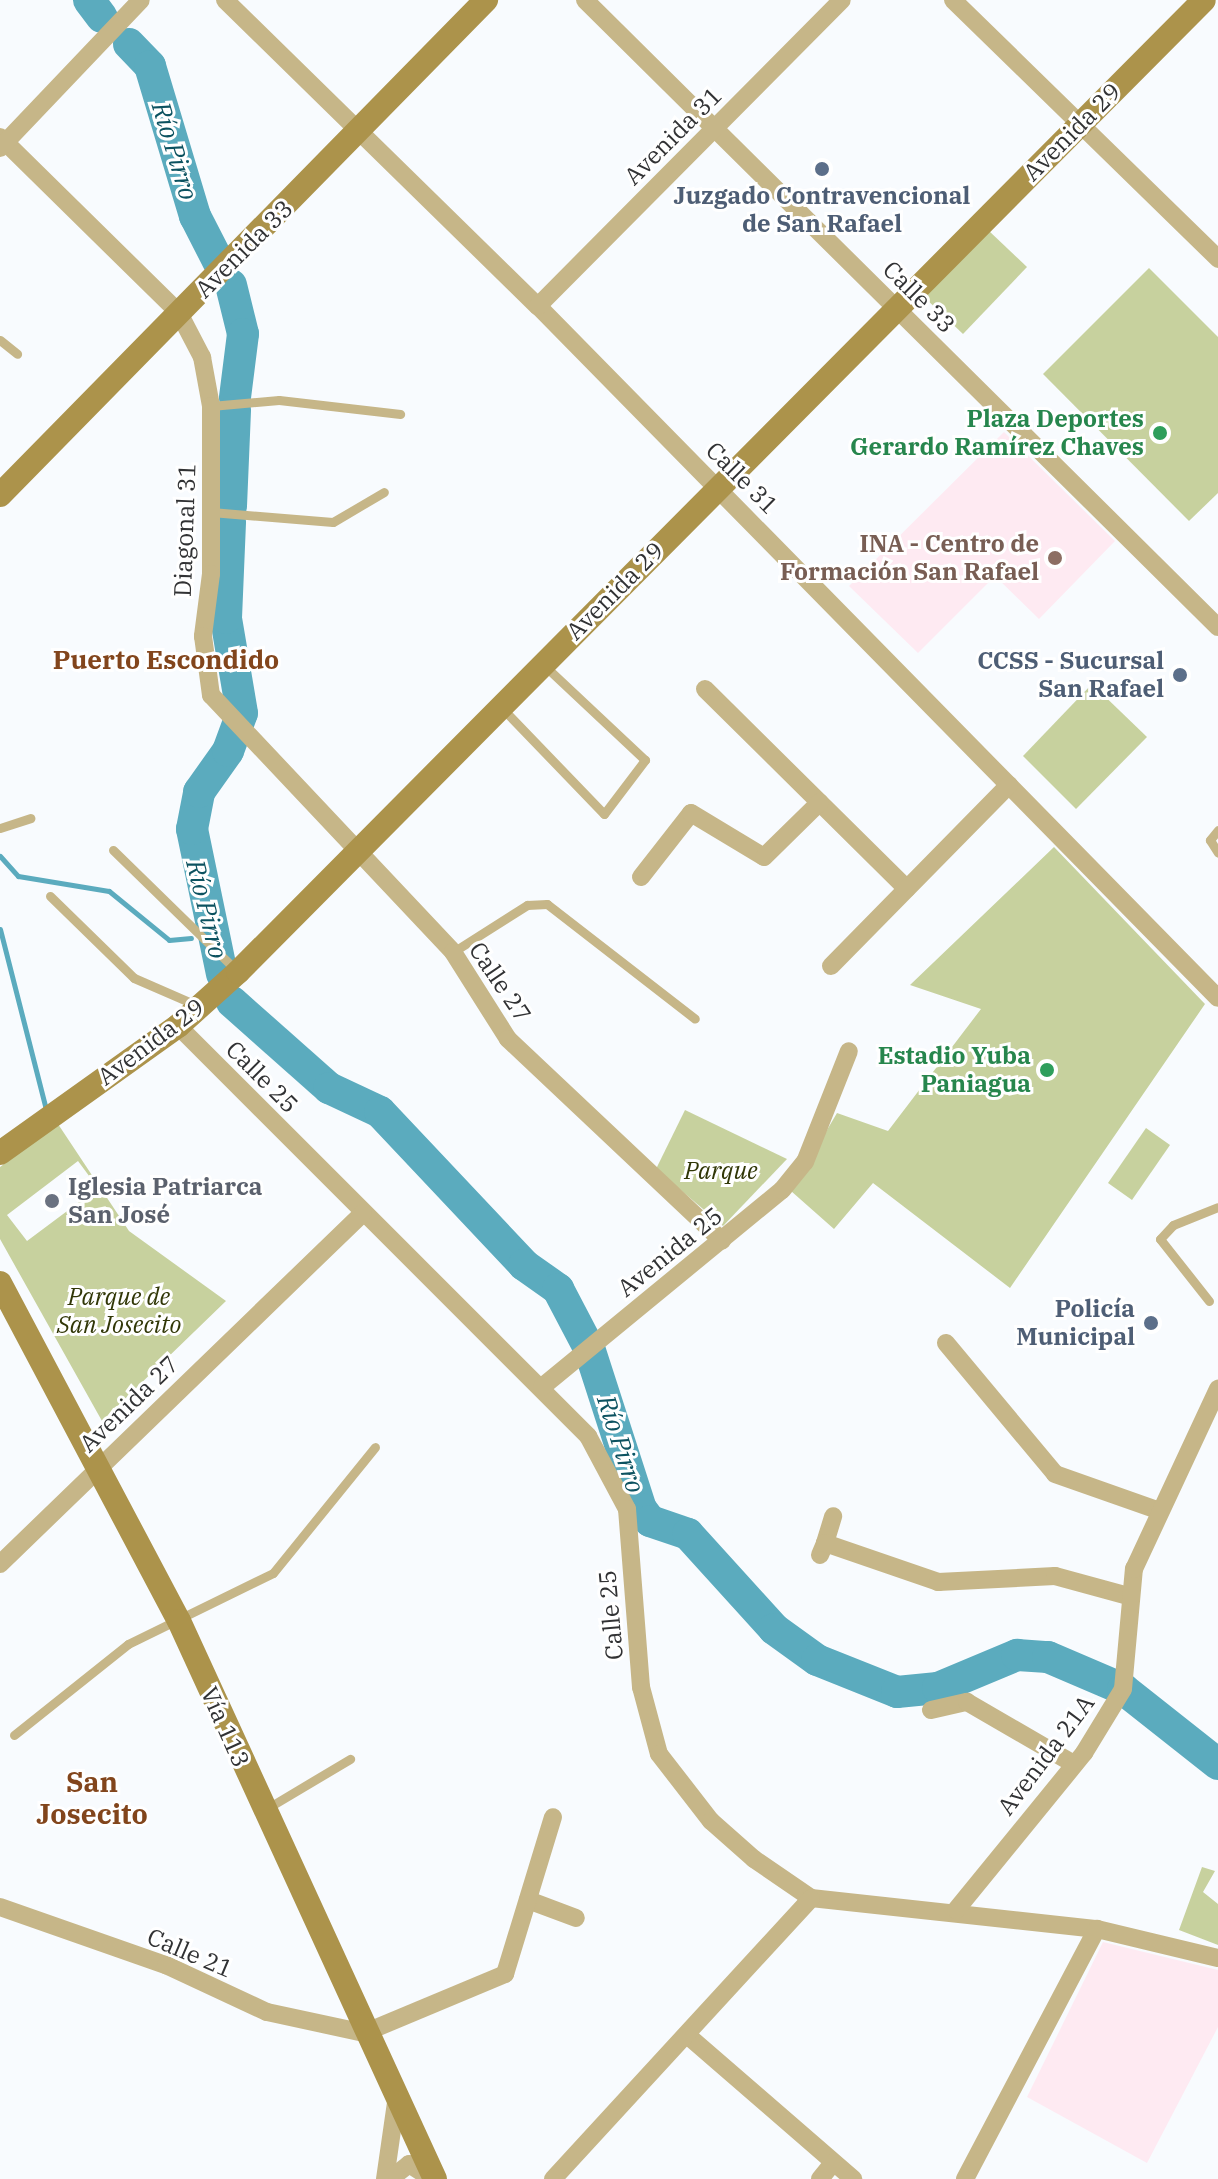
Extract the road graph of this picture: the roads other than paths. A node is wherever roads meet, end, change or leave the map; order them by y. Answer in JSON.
{"nodes":[{"id":1,"x":141,"y":0,"type":"edge"},
{"id":2,"x":225,"y":0,"type":"edge"},
{"id":3,"x":486,"y":0,"type":"edge"},
{"id":4,"x":585,"y":0,"type":"edge"},
{"id":5,"x":842,"y":0,"type":"edge"},
{"id":6,"x":953,"y":0,"type":"edge"},
{"id":7,"x":1204,"y":0,"type":"edge"},
{"id":8,"x":1080,"y":123,"type":"junction"},
{"id":9,"x":716,"y":127,"type":"junction"},
{"id":10,"x":361,"y":132,"type":"junction"},
{"id":11,"x":2,"y":142,"type":"edge"},
{"id":12,"x":1218,"y":259,"type":"edge"},
{"id":13,"x":538,"y":306,"type":"junction"},
{"id":14,"x":897,"y":309,"type":"junction"},
{"id":15,"x":179,"y":313,"type":"junction"},
{"id":16,"x":0,"y":340,"type":"edge"},
{"id":17,"x":17,"y":354,"type":"dead end"},
{"id":18,"x":211,"y":406,"type":"junction"},
{"id":19,"x":400,"y":414,"type":"dead end"},
{"id":20,"x":718,"y":487,"type":"junction"},
{"id":21,"x":1,"y":492,"type":"edge"},
{"id":22,"x":384,"y":492,"type":"dead end"},
{"id":23,"x":211,"y":512,"type":"junction"},
{"id":24,"x":1218,"y":627,"type":"edge"},
{"id":25,"x":543,"y":664,"type":"junction"},
{"id":26,"x":705,"y":689,"type":"dead end"},
{"id":27,"x":502,"y":708,"type":"junction"},
{"id":28,"x":249,"y":739,"type":"joint"},
{"id":29,"x":1009,"y":785,"type":"junction"},
{"id":30,"x":820,"y":802,"type":"junction"},
{"id":31,"x":30,"y":818,"type":"dead end"},
{"id":32,"x":0,"y":828,"type":"edge"},
{"id":33,"x":1218,"y":830,"type":"edge"},
{"id":34,"x":113,"y":850,"type":"dead end"},
{"id":35,"x":360,"y":851,"type":"junction"},
{"id":36,"x":1218,"y":853,"type":"edge"},
{"id":37,"x":641,"y":877,"type":"dead end"},
{"id":38,"x":907,"y":889,"type":"junction"},
{"id":39,"x":50,"y":896,"type":"dead end"},
{"id":40,"x":453,"y":952,"type":"junction"},
{"id":41,"x":831,"y":966,"type":"dead end"},
{"id":42,"x":238,"y":972,"type":"junction"},
{"id":43,"x":1218,"y":998,"type":"edge"},
{"id":44,"x":199,"y":1007,"type":"junction"},
{"id":45,"x":695,"y":1019,"type":"dead end"},
{"id":46,"x":178,"y":1026,"type":"junction"},
{"id":47,"x":849,"y":1051,"type":"dead end"},
{"id":48,"x":0,"y":1153,"type":"edge"},
{"id":49,"x":1218,"y":1207,"type":"edge"},
{"id":50,"x":363,"y":1213,"type":"junction"},
{"id":51,"x":722,"y":1241,"type":"junction"},
{"id":52,"x":0,"y":1283,"type":"edge"},
{"id":53,"x":1209,"y":1301,"type":"dead end"},
{"id":54,"x":946,"y":1343,"type":"dead end"},
{"id":55,"x":542,"y":1387,"type":"junction"},
{"id":56,"x":1218,"y":1389,"type":"edge"},
{"id":57,"x":1213,"y":1412,"type":"edge"},
{"id":58,"x":375,"y":1447,"type":"dead end"},
{"id":59,"x":96,"y":1468,"type":"junction"},
{"id":60,"x":1160,"y":1511,"type":"junction"},
{"id":61,"x":833,"y":1516,"type":"dead end"},
{"id":62,"x":0,"y":1564,"type":"edge"},
{"id":63,"x":1128,"y":1596,"type":"junction"},
{"id":64,"x":179,"y":1621,"type":"junction"},
{"id":65,"x":931,"y":1710,"type":"dead end"},
{"id":66,"x":14,"y":1735,"type":"dead end"},
{"id":67,"x":350,"y":1759,"type":"dead end"},
{"id":68,"x":1074,"y":1764,"type":"junction"},
{"id":69,"x":263,"y":1811,"type":"junction"},
{"id":70,"x":553,"y":1817,"type":"dead end"},
{"id":71,"x":811,"y":1898,"type":"junction"},
{"id":72,"x":528,"y":1900,"type":"junction"},
{"id":73,"x":0,"y":1907,"type":"edge"},
{"id":74,"x":956,"y":1910,"type":"junction"},
{"id":75,"x":576,"y":1918,"type":"dead end"},
{"id":76,"x":1097,"y":1929,"type":"junction"},
{"id":77,"x":1218,"y":1958,"type":"edge"},
{"id":78,"x":364,"y":2033,"type":"junction"},
{"id":79,"x":687,"y":2035,"type":"junction"},
{"id":80,"x":396,"y":2103,"type":"junction"},
{"id":81,"x":833,"y":2163,"type":"junction"},
{"id":82,"x":388,"y":2179,"type":"edge"},
{"id":83,"x":433,"y":2179,"type":"edge"},
{"id":84,"x":553,"y":2179,"type":"edge"},
{"id":85,"x":820,"y":2179,"type":"edge"},
{"id":86,"x":853,"y":2179,"type":"edge"},
{"id":87,"x":965,"y":2179,"type":"edge"}],
"edges":[{"from":1,"to":11,"type":"street"},
{"from":2,"to":10,"type":"street","name":"Calle 31"},
{"from":3,"to":10,"type":"main road","name":"Avenida 33"},
{"from":4,"to":9,"type":"street","name":"Calle 33"},
{"from":5,"to":9,"type":"street","name":"Avenida 31"},
{"from":6,"to":8,"type":"street"},
{"from":7,"to":8,"type":"main road","name":"Avenida 29"},
{"from":8,"to":12,"type":"street"},
{"from":8,"to":14,"type":"main road","name":"Avenida 29"},
{"from":9,"to":13,"type":"street","name":"Avenida 31"},
{"from":9,"to":14,"type":"street","name":"Calle 33"},
{"from":10,"to":13,"type":"street","name":"Calle 31"},
{"from":10,"to":15,"type":"main road","name":"Avenida 33"},
{"from":11,"to":15,"type":"street","name":"Diagonal 31"},
{"from":13,"to":20,"type":"street","name":"Calle 31"},
{"from":14,"to":20,"type":"main road","name":"Avenida 29"},
{"from":14,"to":24,"type":"street","name":"Calle 33"},
{"from":15,"to":18,"type":"street","name":"Diagonal 31"},
{"from":15,"to":21,"type":"main road","name":"Avenida 33"},
{"from":16,"to":17,"type":"lane"},
{"from":18,"to":19,"type":"lane"},
{"from":18,"to":23,"type":"street","name":"Diagonal 31"},
{"from":20,"to":25,"type":"main road","name":"Avenida 29"},
{"from":20,"to":29,"type":"street","name":"Calle 31"},
{"from":22,"to":23,"type":"lane"},
{"from":23,"to":28,"type":"street","name":"Diagonal 31"},
{"from":25,"to":27,"type":"main road","name":"Avenida 29"},
{"from":25,"to":27,"type":"lane"},
{"from":26,"to":30,"type":"street"},
{"from":27,"to":35,"type":"main road","name":"Avenida 29"},
{"from":28,"to":35,"type":"street","name":"Calle 27"},
{"from":29,"to":38,"type":"street"},
{"from":29,"to":43,"type":"street","name":"Calle 31"},
{"from":30,"to":37,"type":"street"},
{"from":30,"to":38,"type":"street"},
{"from":31,"to":32,"type":"lane"},
{"from":33,"to":36,"type":"lane"},
{"from":34,"to":42,"type":"lane"},
{"from":35,"to":40,"type":"street","name":"Calle 27"},
{"from":35,"to":42,"type":"main road","name":"Avenida 29"},
{"from":38,"to":41,"type":"street"},
{"from":39,"to":44,"type":"lane"},
{"from":40,"to":45,"type":"lane"},
{"from":40,"to":51,"type":"street","name":"Calle 27"},
{"from":42,"to":44,"type":"main road","name":"Avenida 29"},
{"from":44,"to":46,"type":"main road","name":"Avenida 29"},
{"from":46,"to":48,"type":"main road","name":"Avenida 29"},
{"from":46,"to":50,"type":"street","name":"Calle 25"},
{"from":47,"to":51,"type":"street","name":"Avenida 25"},
{"from":49,"to":53,"type":"lane"},
{"from":50,"to":55,"type":"street","name":"Calle 25"},
{"from":50,"to":59,"type":"street","name":"Avenida 27"},
{"from":51,"to":55,"type":"street","name":"Avenida 25"},
{"from":52,"to":59,"type":"main road","name":"Vía 113"},
{"from":54,"to":60,"type":"street"},
{"from":55,"to":71,"type":"street","name":"Calle 25"},
{"from":56,"to":57,"type":"street","name":"Avenida 21A"},
{"from":57,"to":60,"type":"street","name":"Avenida 21A"},
{"from":58,"to":64,"type":"lane"},
{"from":59,"to":62,"type":"street","name":"Avenida 27"},
{"from":59,"to":64,"type":"main road","name":"Vía 113"},
{"from":60,"to":63,"type":"street","name":"Avenida 21A"},
{"from":61,"to":63,"type":"street"},
{"from":63,"to":68,"type":"street","name":"Avenida 21A"},
{"from":64,"to":66,"type":"lane"},
{"from":64,"to":69,"type":"main road","name":"Vía 113"},
{"from":65,"to":68,"type":"street"},
{"from":67,"to":69,"type":"lane"},
{"from":68,"to":74,"type":"street","name":"Avenida 21A"},
{"from":69,"to":78,"type":"main road","name":"Vía 113"},
{"from":70,"to":72,"type":"street"},
{"from":71,"to":74,"type":"street"},
{"from":71,"to":79,"type":"street"},
{"from":72,"to":75,"type":"street"},
{"from":72,"to":78,"type":"street"},
{"from":73,"to":78,"type":"street","name":"Calle 21"},
{"from":74,"to":76,"type":"street"},
{"from":76,"to":77,"type":"street"},
{"from":76,"to":87,"type":"street"},
{"from":78,"to":80,"type":"main road","name":"Vía 113"},
{"from":79,"to":81,"type":"street"},
{"from":79,"to":84,"type":"street"},
{"from":80,"to":82,"type":"street"},
{"from":80,"to":83,"type":"main road","name":"Vía 113"},
{"from":81,"to":85,"type":"street"},
{"from":81,"to":86,"type":"street"},
{"from":82,"to":83,"type":"street"}]}
